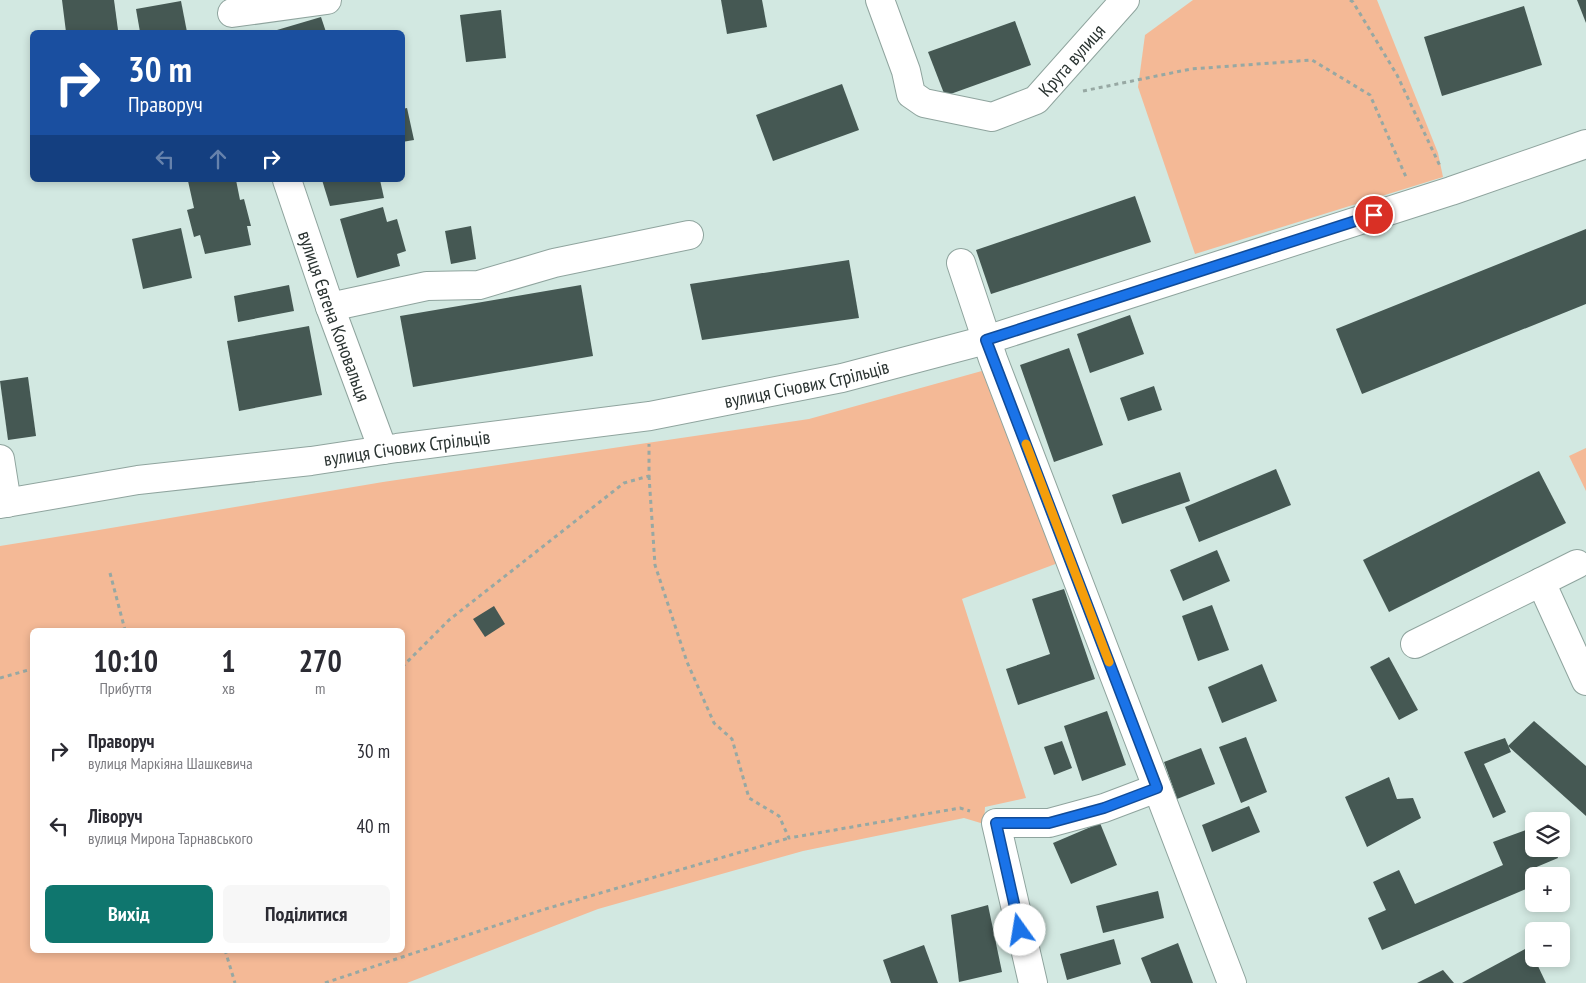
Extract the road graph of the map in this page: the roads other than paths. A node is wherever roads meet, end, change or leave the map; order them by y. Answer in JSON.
{"nodes":[{"id":1,"x":327,"y":0,"type":"edge"},
{"id":2,"x":880,"y":0,"type":"edge"},
{"id":3,"x":1125,"y":0,"type":"edge"},
{"id":4,"x":233,"y":15,"type":"edge"},
{"id":5,"x":1586,"y":144,"type":"edge"},
{"id":6,"x":288,"y":182,"type":"edge"},
{"id":7,"x":689,"y":235,"type":"dead end"},
{"id":8,"x":961,"y":264,"type":"dead end"},
{"id":9,"x":330,"y":307,"type":"junction"},
{"id":10,"x":986,"y":340,"type":"junction"},
{"id":11,"x":384,"y":450,"type":"junction"},
{"id":12,"x":0,"y":459,"type":"edge"},
{"id":13,"x":4,"y":503,"type":"edge"},
{"id":14,"x":1577,"y":564,"type":"dead end"},
{"id":15,"x":1541,"y":582,"type":"junction"},
{"id":16,"x":1415,"y":644,"type":"dead end"},
{"id":17,"x":1586,"y":681,"type":"edge"},
{"id":18,"x":1157,"y":788,"type":"junction"},
{"id":19,"x":1033,"y":983,"type":"edge"},
{"id":20,"x":1232,"y":983,"type":"edge"}],
"edges":[{"from":1,"to":4,"type":"street"},
{"from":2,"to":3,"type":"street","name":"Крута вулиця"},
{"from":5,"to":10,"type":"street","name":"вулиця Січових Стрільців"},
{"from":6,"to":9,"type":"street","name":"вулиця Євгена Коновальця"},
{"from":7,"to":9,"type":"street"},
{"from":8,"to":10,"type":"street"},
{"from":9,"to":11,"type":"street","name":"вулиця Євгена Коновальця"},
{"from":10,"to":11,"type":"street","name":"вулиця Січових Стрільців"},
{"from":10,"to":18,"type":"street"},
{"from":11,"to":13,"type":"street","name":"вулиця Січових Стрільців"},
{"from":12,"to":13,"type":"street"},
{"from":14,"to":15,"type":"street"},
{"from":15,"to":16,"type":"street"},
{"from":15,"to":17,"type":"street"},
{"from":18,"to":19,"type":"street"},
{"from":18,"to":20,"type":"street"}]}
